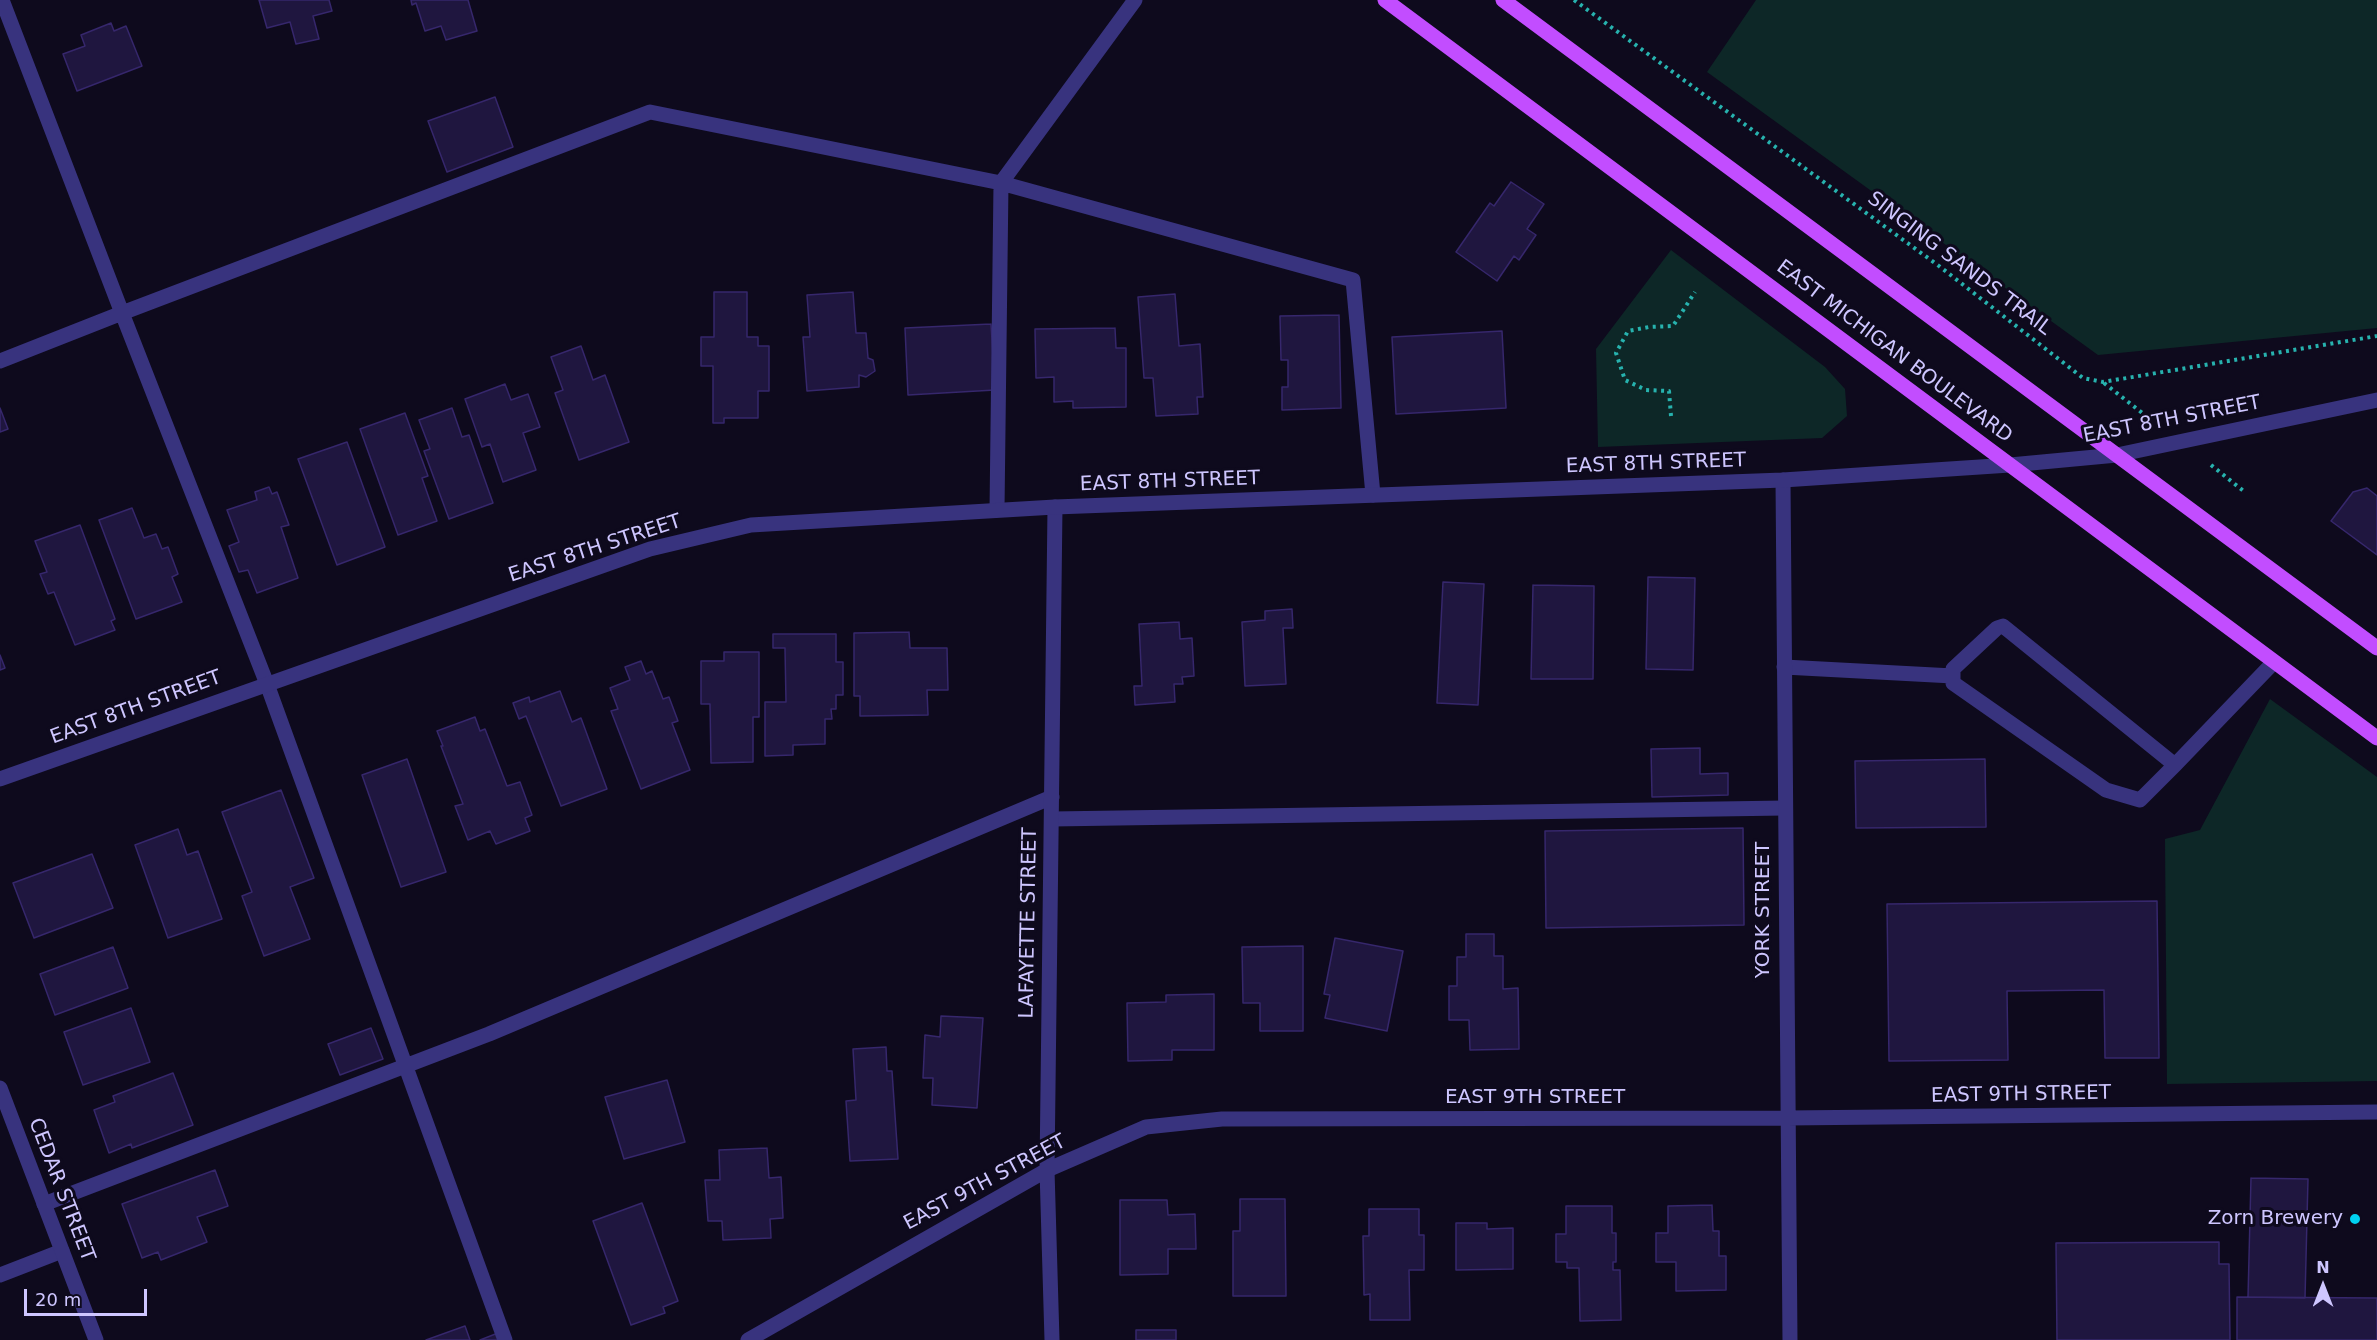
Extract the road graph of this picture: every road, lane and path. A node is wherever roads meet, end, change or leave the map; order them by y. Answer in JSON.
{"nodes":[{"id":1,"x":2,"y":0,"type":"edge"},
{"id":2,"x":1135,"y":0,"type":"edge"},
{"id":3,"x":1385,"y":0,"type":"edge"},
{"id":4,"x":1503,"y":0,"type":"edge"},
{"id":5,"x":1574,"y":0,"type":"edge"},
{"id":6,"x":1001,"y":183,"type":"junction"},
{"id":7,"x":1695,"y":292,"type":"dead end"},
{"id":8,"x":122,"y":313,"type":"junction"},
{"id":9,"x":2377,"y":336,"type":"edge"},
{"id":10,"x":0,"y":361,"type":"edge"},
{"id":11,"x":2377,"y":400,"type":"edge"},
{"id":12,"x":1671,"y":416,"type":"dead end"},
{"id":13,"x":2117,"y":455,"type":"junction"},
{"id":14,"x":2010,"y":465,"type":"junction"},
{"id":15,"x":1783,"y":480,"type":"junction"},
{"id":16,"x":1374,"y":495,"type":"junction"},
{"id":17,"x":1055,"y":507,"type":"junction"},
{"id":18,"x":997,"y":510,"type":"junction"},
{"id":19,"x":2377,"y":648,"type":"edge"},
{"id":20,"x":2274,"y":662,"type":"junction"},
{"id":21,"x":1784,"y":667,"type":"junction"},
{"id":22,"x":1953,"y":676,"type":"junction"},
{"id":23,"x":267,"y":684,"type":"junction"},
{"id":24,"x":2377,"y":738,"type":"edge"},
{"id":25,"x":2175,"y":765,"type":"junction"},
{"id":26,"x":0,"y":779,"type":"edge"},
{"id":27,"x":1052,"y":797,"type":"junction"},
{"id":28,"x":1785,"y":808,"type":"junction"},
{"id":29,"x":1052,"y":819,"type":"junction"},
{"id":30,"x":404,"y":1066,"type":"junction"},
{"id":31,"x":0,"y":1088,"type":"edge"},
{"id":32,"x":2377,"y":1112,"type":"edge"},
{"id":33,"x":1787,"y":1118,"type":"junction"},
{"id":34,"x":1047,"y":1170,"type":"junction"},
{"id":35,"x":44,"y":1204,"type":"junction"},
{"id":36,"x":62,"y":1251,"type":"junction"},
{"id":37,"x":0,"y":1275,"type":"edge"},
{"id":38,"x":96,"y":1340,"type":"edge"},
{"id":39,"x":505,"y":1340,"type":"edge"},
{"id":40,"x":748,"y":1340,"type":"edge"},
{"id":41,"x":1052,"y":1340,"type":"edge"},
{"id":42,"x":1790,"y":1340,"type":"edge"}],
"edges":[{"from":1,"to":8,"type":"street"},
{"from":2,"to":6,"type":"street"},
{"from":3,"to":14,"type":"main road","name":"EAST MICHIGAN BOULEVARD"},
{"from":4,"to":13,"type":"main road"},
{"from":5,"to":9,"type":"path","name":"SINGING SANDS TRAIL"},
{"from":6,"to":8,"type":"street"},
{"from":6,"to":16,"type":"street"},
{"from":6,"to":18,"type":"street"},
{"from":7,"to":12,"type":"path"},
{"from":8,"to":10,"type":"street"},
{"from":8,"to":23,"type":"street"},
{"from":11,"to":13,"type":"street","name":"EAST 8TH STREET"},
{"from":13,"to":14,"type":"street","name":"EAST 8TH STREET"},
{"from":13,"to":19,"type":"main road"},
{"from":14,"to":15,"type":"street","name":"EAST 8TH STREET"},
{"from":14,"to":20,"type":"main road","name":"EAST MICHIGAN BOULEVARD"},
{"from":15,"to":16,"type":"street","name":"EAST 8TH STREET"},
{"from":15,"to":21,"type":"street","name":"YORK STREET"},
{"from":16,"to":17,"type":"street","name":"EAST 8TH STREET"},
{"from":17,"to":18,"type":"street","name":"EAST 8TH STREET"},
{"from":17,"to":27,"type":"street","name":"LAFAYETTE STREET"},
{"from":18,"to":23,"type":"street","name":"EAST 8TH STREET"},
{"from":20,"to":24,"type":"main road","name":"EAST MICHIGAN BOULEVARD"},
{"from":20,"to":25,"type":"street"},
{"from":21,"to":22,"type":"street"},
{"from":21,"to":28,"type":"street","name":"YORK STREET"},
{"from":22,"to":25,"type":"street"},
{"from":22,"to":25,"type":"street"},
{"from":23,"to":26,"type":"street","name":"EAST 8TH STREET"},
{"from":23,"to":30,"type":"street"},
{"from":27,"to":29,"type":"street","name":"LAFAYETTE STREET"},
{"from":27,"to":30,"type":"street"},
{"from":28,"to":29,"type":"street"},
{"from":28,"to":33,"type":"street","name":"YORK STREET"},
{"from":29,"to":34,"type":"street","name":"LAFAYETTE STREET"},
{"from":30,"to":35,"type":"street"},
{"from":30,"to":39,"type":"street"},
{"from":31,"to":35,"type":"street","name":"CEDAR STREET"},
{"from":32,"to":33,"type":"street","name":"EAST 9TH STREET"},
{"from":33,"to":34,"type":"street","name":"EAST 9TH STREET"},
{"from":33,"to":42,"type":"street","name":"YORK STREET"},
{"from":34,"to":40,"type":"street","name":"EAST 9TH STREET"},
{"from":34,"to":41,"type":"street","name":"LAFAYETTE STREET"},
{"from":35,"to":36,"type":"street","name":"CEDAR STREET"},
{"from":36,"to":37,"type":"street"},
{"from":36,"to":38,"type":"street","name":"CEDAR STREET"}]}
